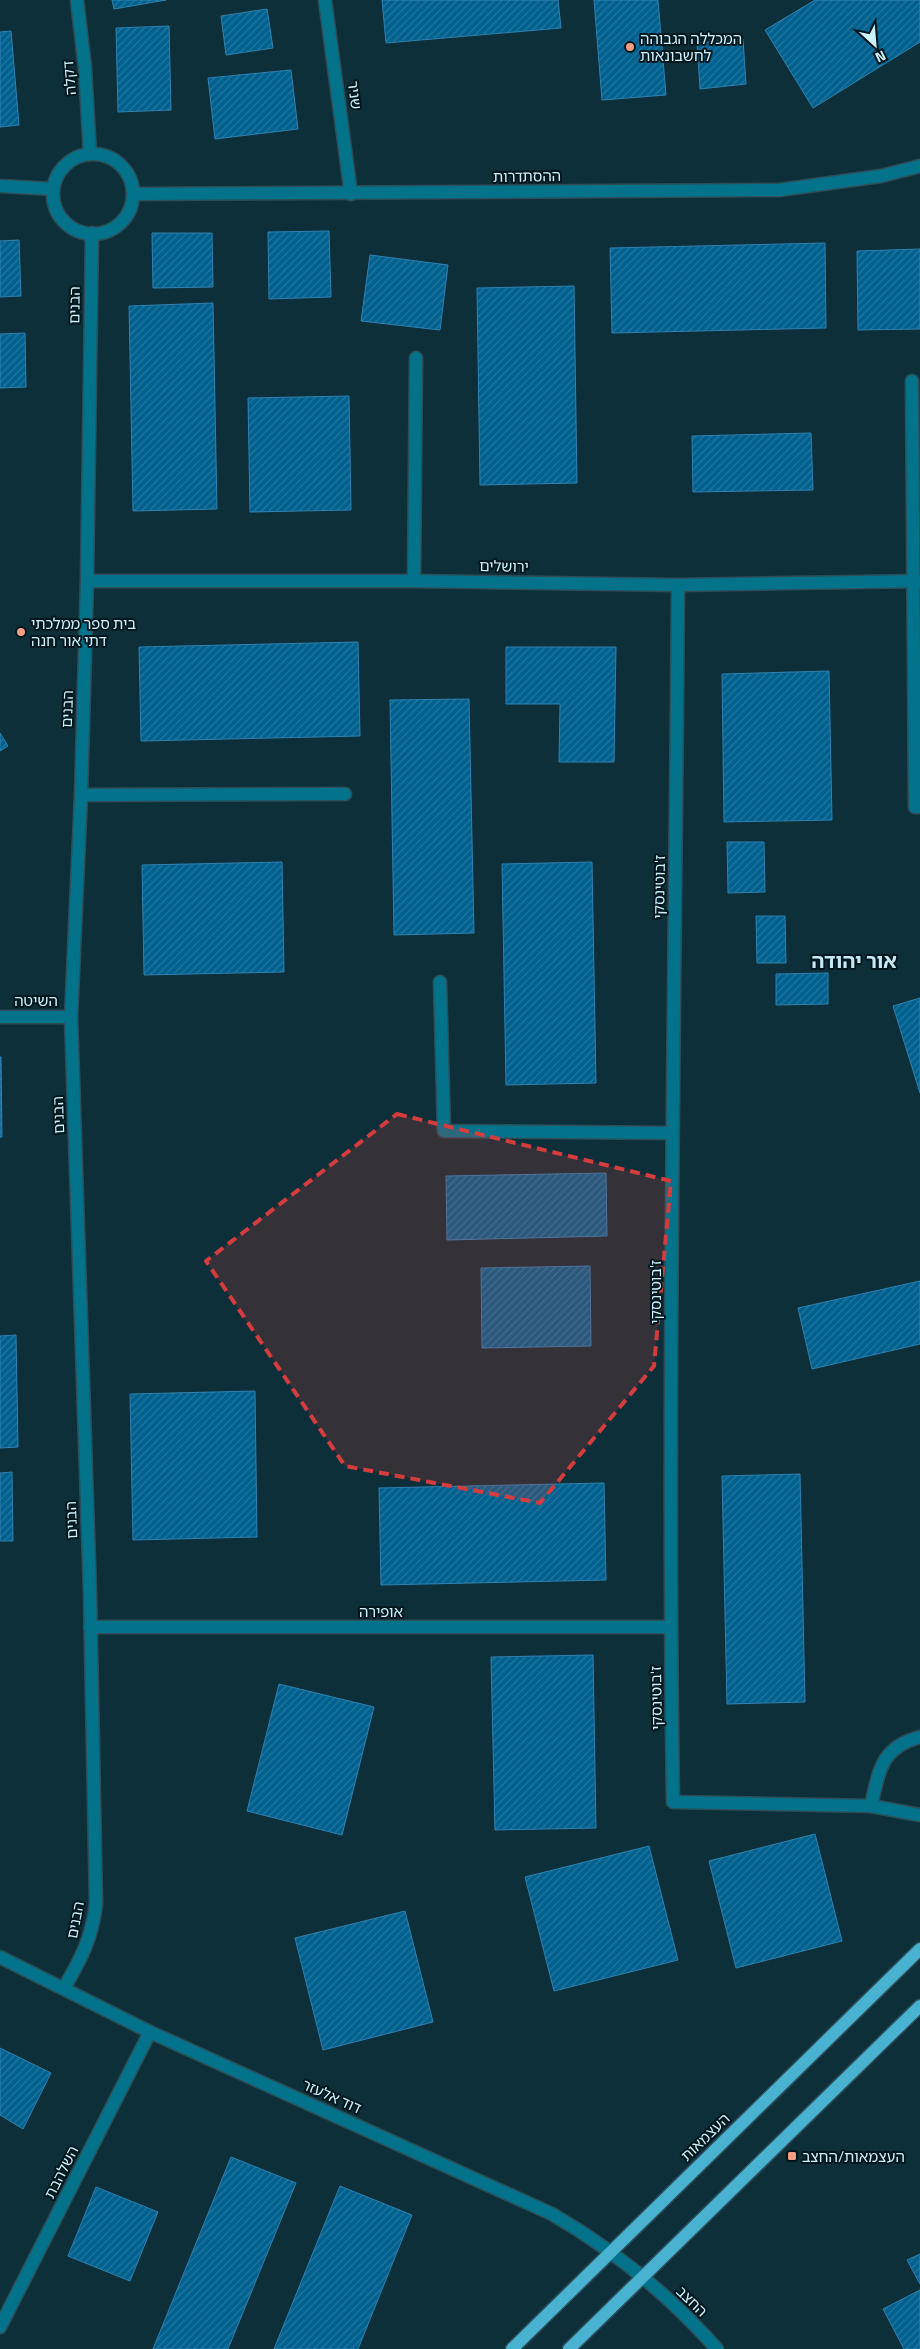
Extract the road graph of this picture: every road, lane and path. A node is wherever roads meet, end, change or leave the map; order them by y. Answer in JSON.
{"nodes":[{"id":1,"x":77,"y":0,"type":"edge"},
{"id":2,"x":325,"y":0,"type":"edge"},
{"id":3,"x":90,"y":154,"type":"junction"},
{"id":4,"x":920,"y":166,"type":"edge"},
{"id":5,"x":0,"y":186,"type":"edge"},
{"id":6,"x":53,"y":189,"type":"junction"},
{"id":7,"x":133,"y":194,"type":"junction"},
{"id":8,"x":351,"y":194,"type":"junction"},
{"id":9,"x":92,"y":234,"type":"junction"},
{"id":10,"x":416,"y":358,"type":"dead end"},
{"id":11,"x":912,"y":381,"type":"dead end"},
{"id":12,"x":87,"y":581,"type":"junction"},
{"id":13,"x":414,"y":581,"type":"junction"},
{"id":14,"x":917,"y":581,"type":"edge"},
{"id":15,"x":678,"y":585,"type":"junction"},
{"id":16,"x":345,"y":794,"type":"dead end"},
{"id":17,"x":81,"y":795,"type":"junction"},
{"id":18,"x":920,"y":806,"type":"edge"},
{"id":19,"x":440,"y":982,"type":"dead end"},
{"id":20,"x":71,"y":1016,"type":"junction"},
{"id":21,"x":0,"y":1017,"type":"edge"},
{"id":22,"x":672,"y":1132,"type":"junction"},
{"id":23,"x":90,"y":1627,"type":"junction"},
{"id":24,"x":671,"y":1627,"type":"junction"},
{"id":25,"x":920,"y":1737,"type":"edge"},
{"id":26,"x":871,"y":1806,"type":"junction"},
{"id":27,"x":920,"y":1814,"type":"edge"},
{"id":28,"x":920,"y":1949,"type":"edge"},
{"id":29,"x":0,"y":1956,"type":"edge"},
{"id":30,"x":64,"y":1988,"type":"junction"},
{"id":31,"x":920,"y":2006,"type":"edge"},
{"id":32,"x":150,"y":2032,"type":"junction"},
{"id":33,"x":612,"y":2251,"type":"junction"},
{"id":34,"x":643,"y":2277,"type":"junction"},
{"id":35,"x":0,"y":2327,"type":"edge"},
{"id":36,"x":512,"y":2349,"type":"edge"},
{"id":37,"x":569,"y":2349,"type":"edge"},
{"id":38,"x":717,"y":2349,"type":"edge"}],
"edges":[{"from":1,"to":3,"type":"street","name":"דקלה"},
{"from":2,"to":8,"type":"street","name":"שניר"},
{"from":3,"to":6,"type":"street"},
{"from":3,"to":7,"type":"street"},
{"from":4,"to":8,"type":"street","name":"ההסתדרות"},
{"from":5,"to":6,"type":"street"},
{"from":6,"to":9,"type":"street"},
{"from":7,"to":8,"type":"street","name":"ההסתדרות"},
{"from":7,"to":9,"type":"street"},
{"from":9,"to":12,"type":"street","name":"הבנים"},
{"from":10,"to":13,"type":"street"},
{"from":11,"to":14,"type":"street"},
{"from":12,"to":13,"type":"street","name":"ירושלים"},
{"from":12,"to":17,"type":"street","name":"הבנים"},
{"from":13,"to":15,"type":"street","name":"ירושלים"},
{"from":14,"to":15,"type":"street","name":"ירושלים"},
{"from":14,"to":18,"type":"street"},
{"from":15,"to":22,"type":"street","name":"ז'בוטינסקי"},
{"from":16,"to":17,"type":"street"},
{"from":17,"to":20,"type":"street","name":"הבנים"},
{"from":19,"to":22,"type":"street"},
{"from":20,"to":21,"type":"street","name":"השיטה"},
{"from":20,"to":23,"type":"street","name":"הבנים"},
{"from":22,"to":24,"type":"street","name":"ז'בוטינסקי"},
{"from":23,"to":24,"type":"street","name":"אופירה"},
{"from":23,"to":30,"type":"street","name":"הבנים"},
{"from":24,"to":26,"type":"street","name":"ז'בוטינסקי"},
{"from":25,"to":26,"type":"street"},
{"from":26,"to":27,"type":"street","name":"ז'בוטינסקי"},
{"from":28,"to":33,"type":"main road","name":"העצמאות"},
{"from":29,"to":30,"type":"street","name":"דוד אלעזר"},
{"from":30,"to":32,"type":"street","name":"דוד אלעזר"},
{"from":31,"to":34,"type":"main road"},
{"from":32,"to":33,"type":"street","name":"דוד אלעזר"},
{"from":32,"to":35,"type":"street","name":"השלהבת"},
{"from":33,"to":34,"type":"street","name":"דוד אלעזר"},
{"from":33,"to":36,"type":"main road","name":"העצמאות"},
{"from":34,"to":37,"type":"main road"},
{"from":34,"to":38,"type":"street","name":"החצב"}]}
